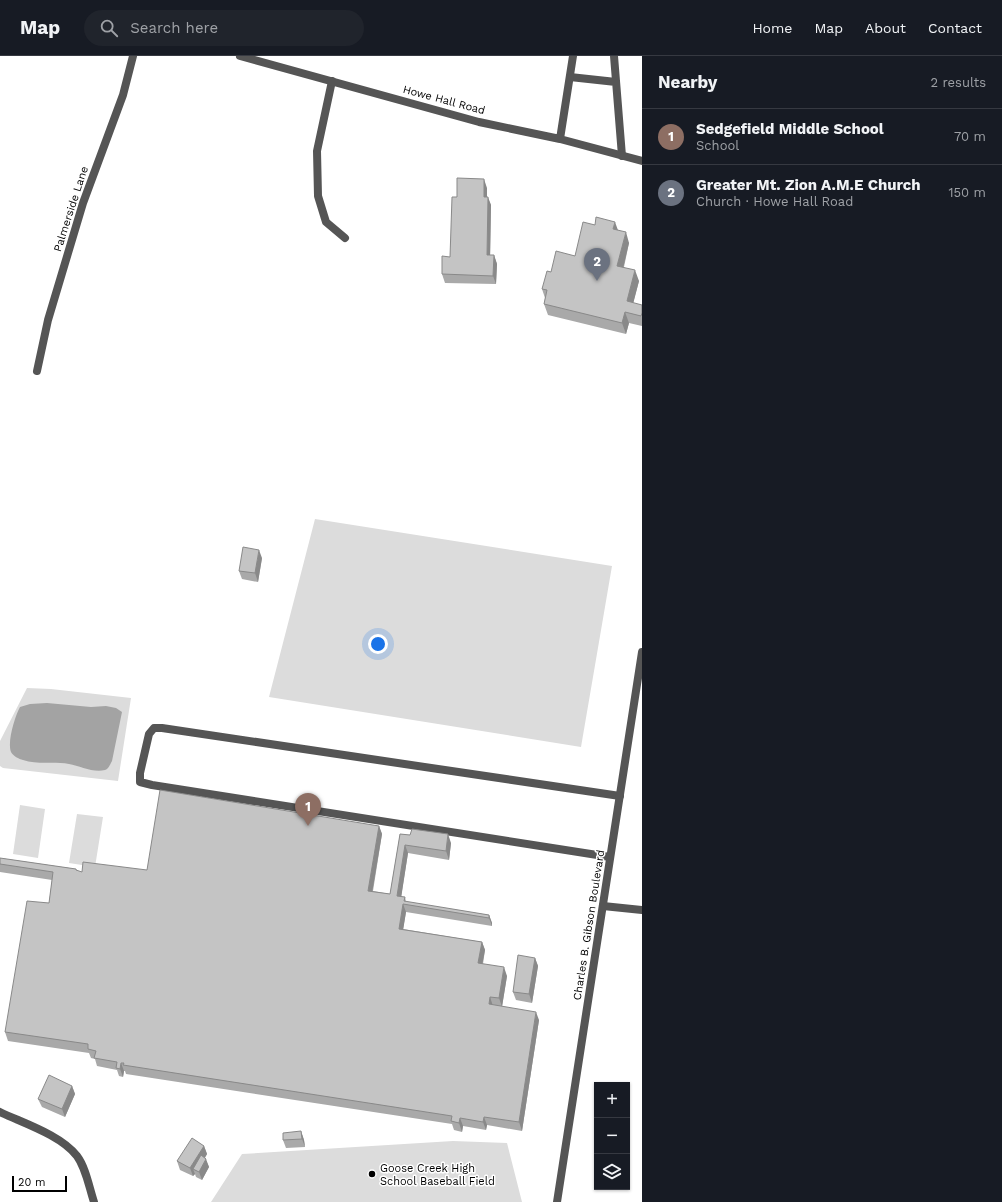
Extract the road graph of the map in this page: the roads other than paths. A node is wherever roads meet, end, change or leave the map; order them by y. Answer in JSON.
{"nodes":[{"id":1,"x":133,"y":56,"type":"edge"},
{"id":2,"x":240,"y":56,"type":"edge"},
{"id":3,"x":573,"y":56,"type":"edge"},
{"id":4,"x":614,"y":56,"type":"edge"},
{"id":5,"x":570,"y":77,"type":"junction"},
{"id":6,"x":332,"y":81,"type":"junction"},
{"id":7,"x":616,"y":82,"type":"junction"},
{"id":8,"x":560,"y":139,"type":"junction"},
{"id":9,"x":622,"y":156,"type":"junction"},
{"id":10,"x":642,"y":161,"type":"edge"},
{"id":11,"x":345,"y":238,"type":"dead end"},
{"id":12,"x":37,"y":371,"type":"dead end"},
{"id":13,"x":642,"y":652,"type":"edge"},
{"id":14,"x":620,"y":796,"type":"junction"},
{"id":15,"x":610,"y":857,"type":"junction"},
{"id":16,"x":603,"y":906,"type":"junction"},
{"id":17,"x":642,"y":910,"type":"edge"},
{"id":18,"x":0,"y":1112,"type":"edge"},
{"id":19,"x":94,"y":1202,"type":"edge"},
{"id":20,"x":557,"y":1202,"type":"edge"}],
"edges":[{"from":1,"to":12,"type":"street","name":"Palmerside Lane"},
{"from":2,"to":6,"type":"street","name":"Howe Hall Road"},
{"from":3,"to":5,"type":"street"},
{"from":4,"to":7,"type":"street"},
{"from":5,"to":7,"type":"street"},
{"from":5,"to":8,"type":"street"},
{"from":6,"to":8,"type":"street","name":"Howe Hall Road"},
{"from":6,"to":11,"type":"street"},
{"from":7,"to":9,"type":"street"},
{"from":8,"to":9,"type":"street","name":"Howe Hall Road"},
{"from":9,"to":10,"type":"street","name":"Howe Hall Road"},
{"from":13,"to":14,"type":"street","name":"Charles B. Gibson Boulevard"},
{"from":14,"to":15,"type":"street","name":"Charles B. Gibson Boulevard"},
{"from":14,"to":15,"type":"street"},
{"from":15,"to":16,"type":"street","name":"Charles B. Gibson Boulevard"},
{"from":16,"to":17,"type":"street"},
{"from":16,"to":20,"type":"street","name":"Charles B. Gibson Boulevard"},
{"from":18,"to":19,"type":"street"}]}
